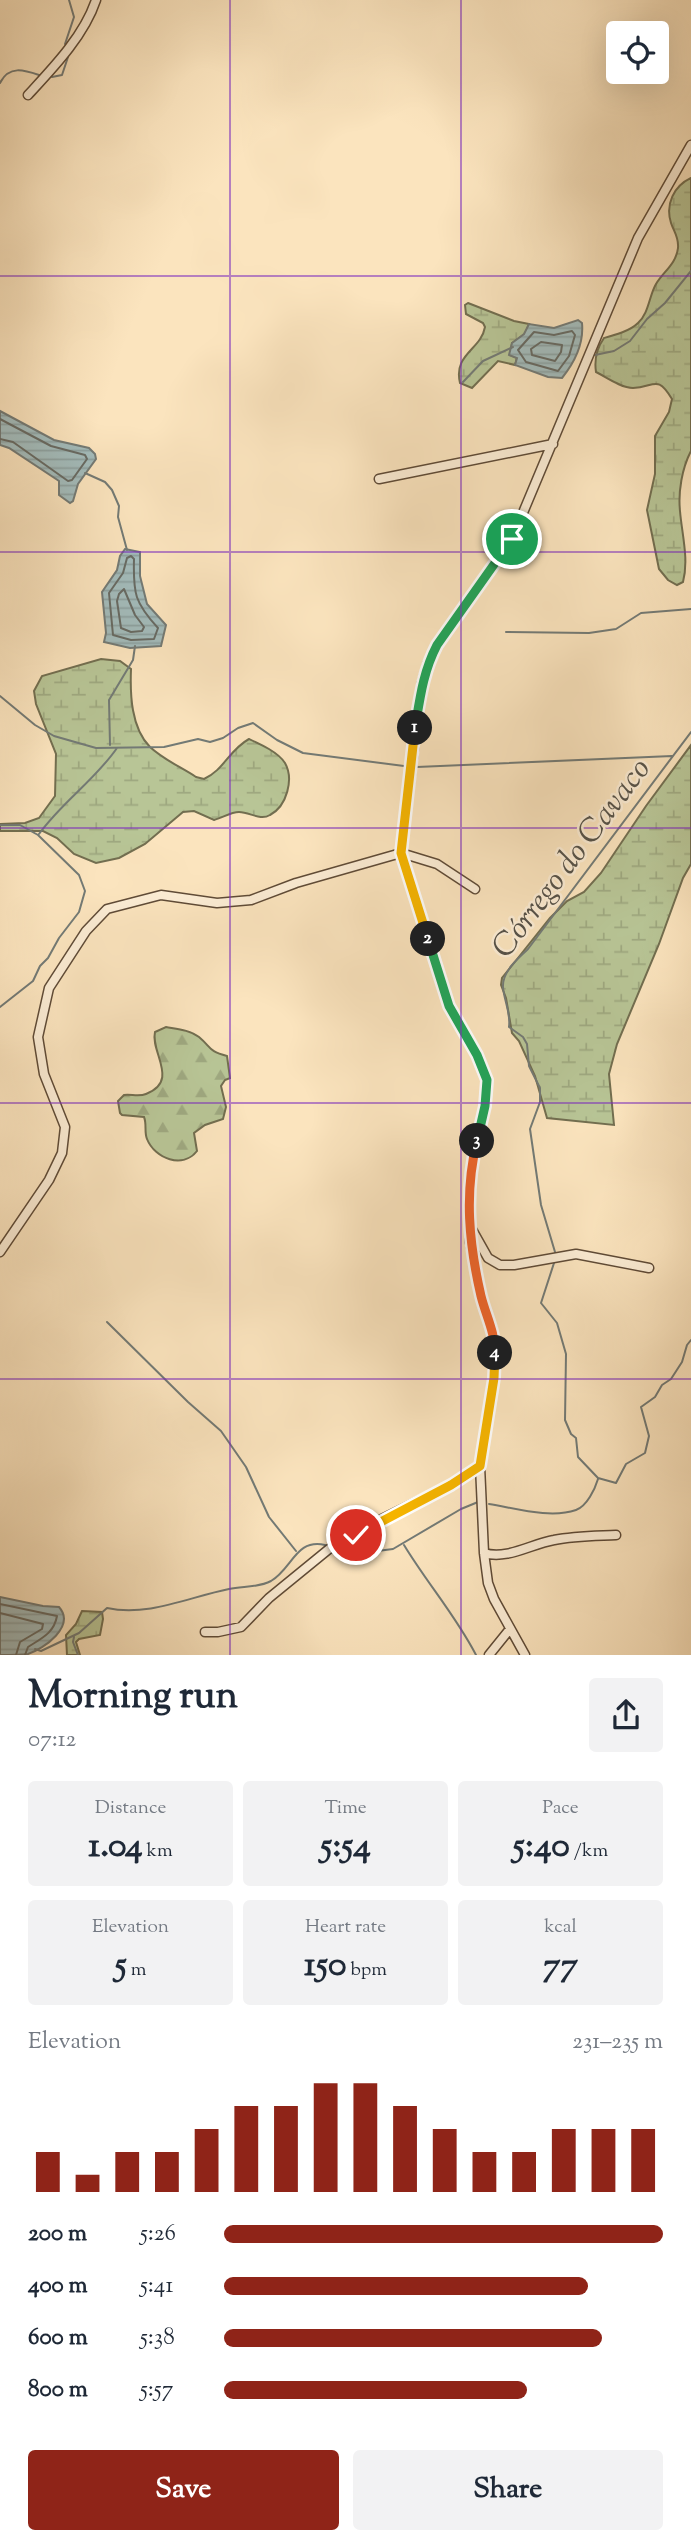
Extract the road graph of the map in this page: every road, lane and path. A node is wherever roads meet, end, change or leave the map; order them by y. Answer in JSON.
{"nodes":[{"id":1,"x":96,"y":0,"type":"edge"},
{"id":2,"x":28,"y":95,"type":"dead end"},
{"id":3,"x":691,"y":145,"type":"edge"},
{"id":4,"x":553,"y":444,"type":"junction"},
{"id":5,"x":379,"y":479,"type":"dead end"},
{"id":6,"x":401,"y":853,"type":"junction"},
{"id":7,"x":475,"y":889,"type":"dead end"},
{"id":8,"x":470,"y":1226,"type":"junction"},
{"id":9,"x":0,"y":1252,"type":"edge"},
{"id":10,"x":649,"y":1268,"type":"dead end"},
{"id":11,"x":480,"y":1466,"type":"junction"},
{"id":12,"x":616,"y":1535,"type":"dead end"},
{"id":13,"x":484,"y":1553,"type":"junction"},
{"id":14,"x":510,"y":1629,"type":"junction"},
{"id":15,"x":205,"y":1632,"type":"dead end"},
{"id":16,"x":489,"y":1655,"type":"edge"},
{"id":17,"x":525,"y":1655,"type":"edge"}],
"edges":[{"from":1,"to":2,"type":"street"},
{"from":3,"to":4,"type":"street"},
{"from":4,"to":5,"type":"street"},
{"from":4,"to":6,"type":"street"},
{"from":6,"to":7,"type":"street"},
{"from":6,"to":8,"type":"street"},
{"from":6,"to":9,"type":"street"},
{"from":8,"to":10,"type":"street"},
{"from":8,"to":11,"type":"street"},
{"from":11,"to":13,"type":"street"},
{"from":11,"to":15,"type":"street"},
{"from":12,"to":13,"type":"street"},
{"from":13,"to":14,"type":"street"},
{"from":14,"to":16,"type":"street"},
{"from":14,"to":17,"type":"street"}]}
